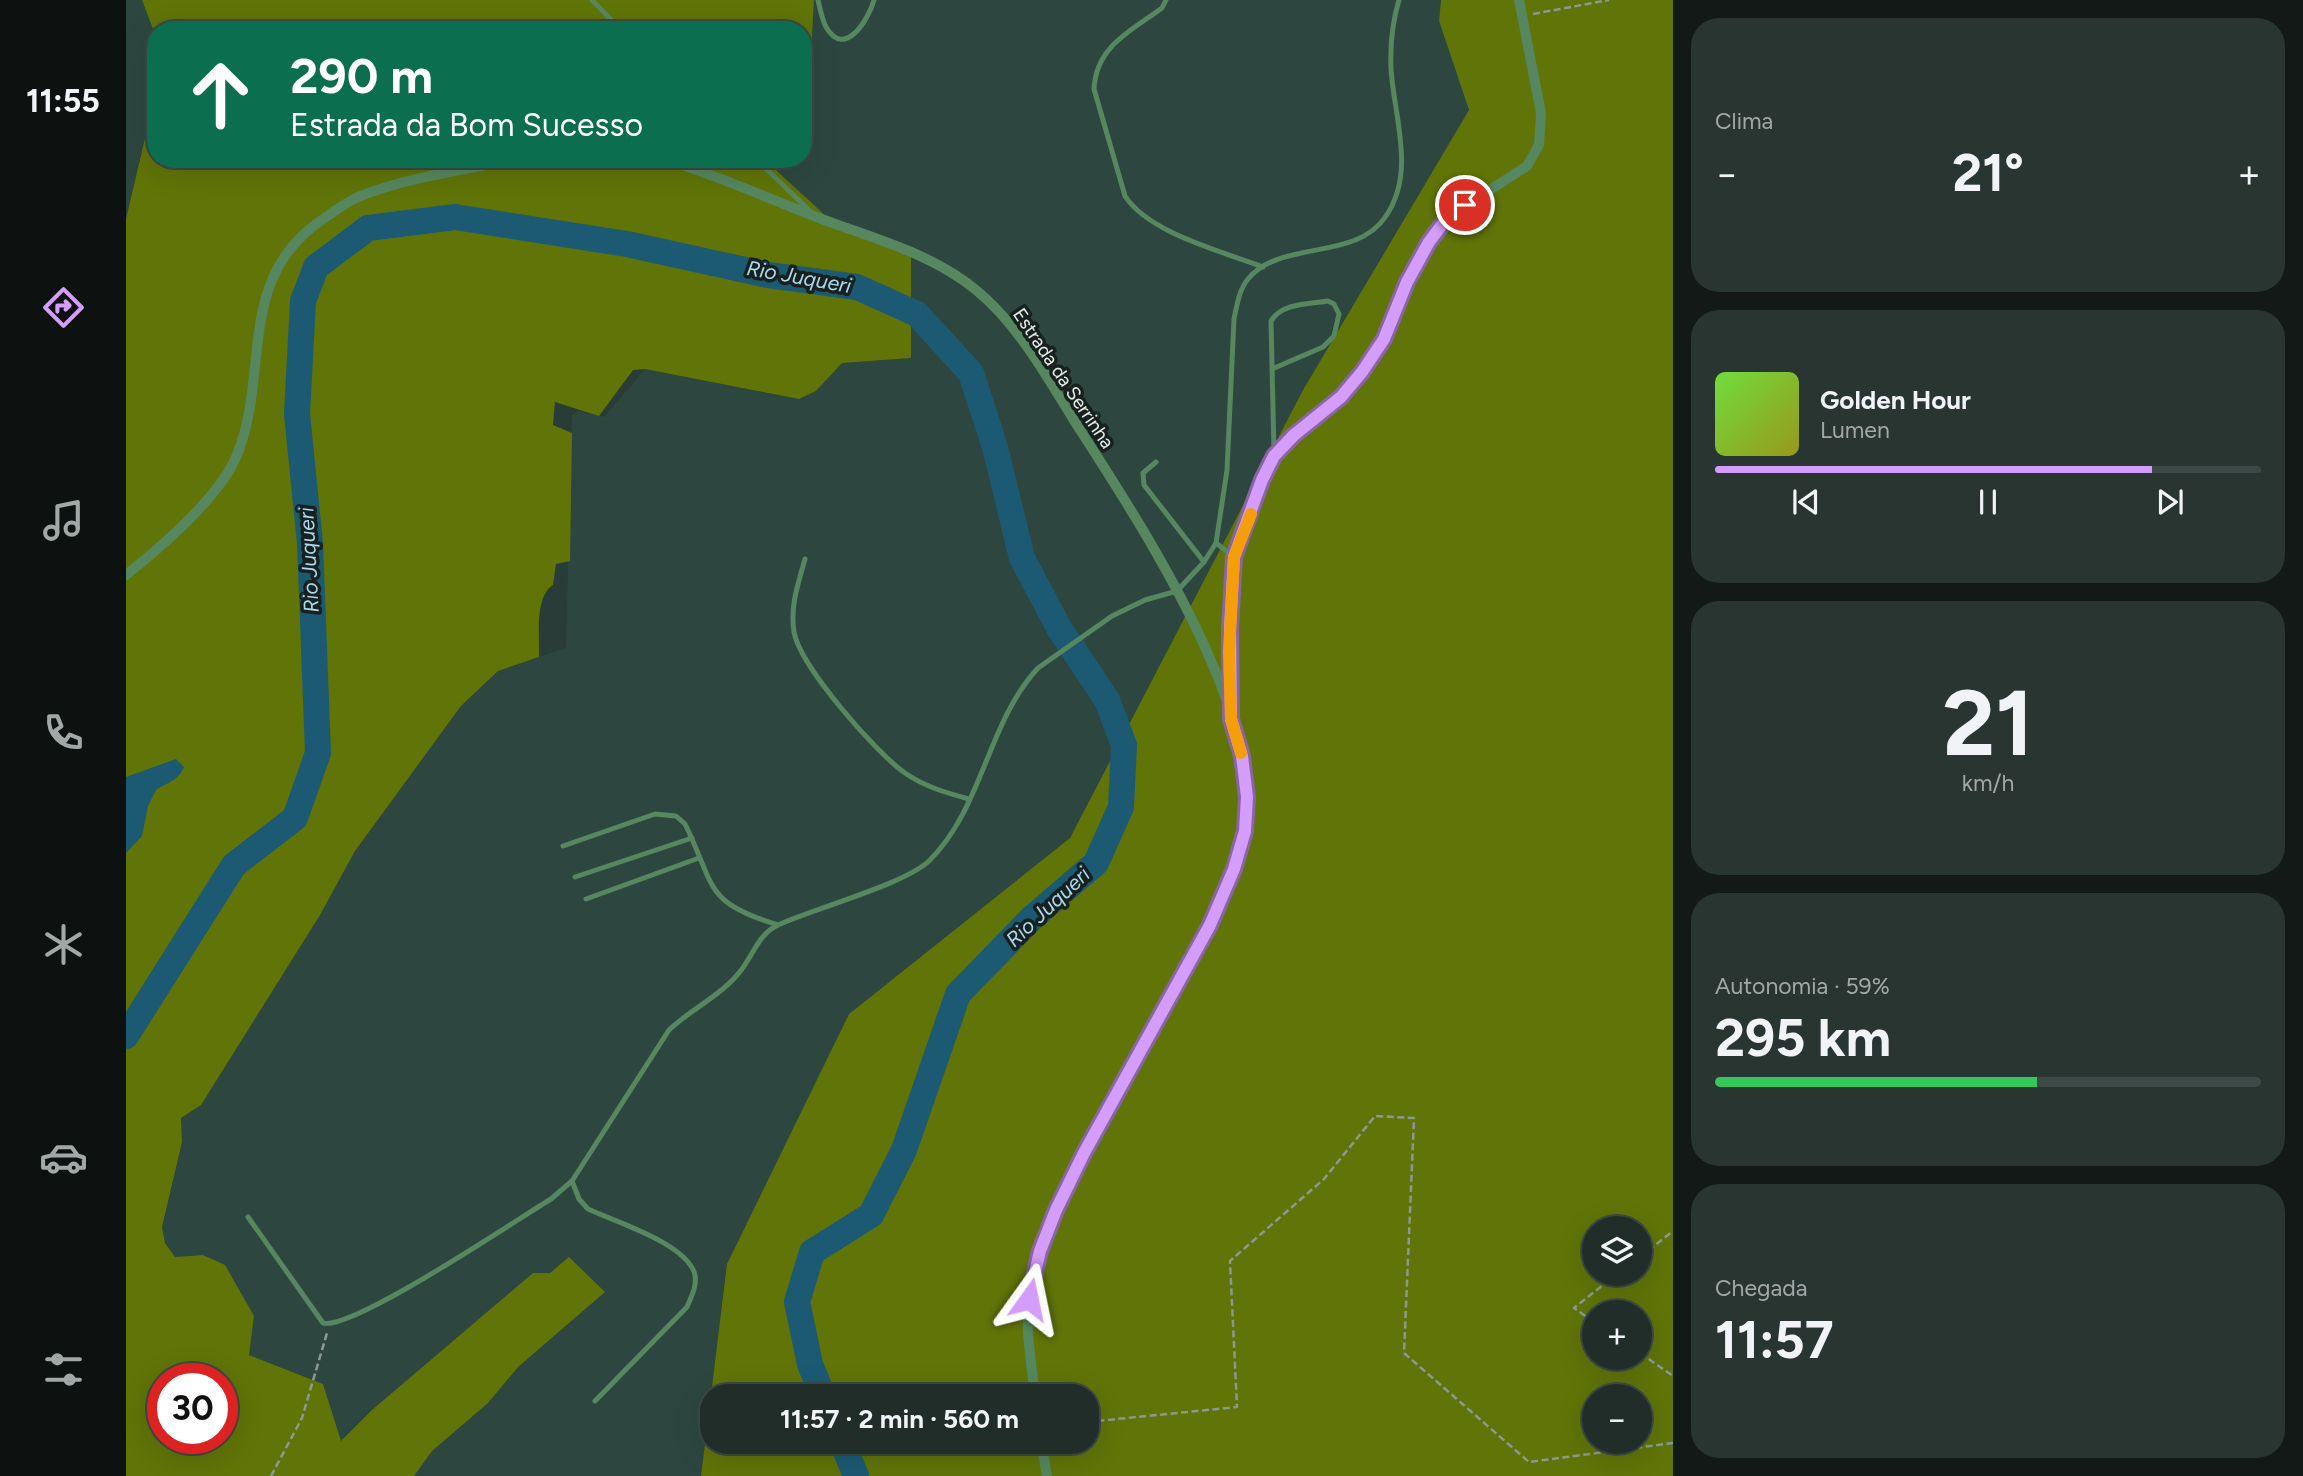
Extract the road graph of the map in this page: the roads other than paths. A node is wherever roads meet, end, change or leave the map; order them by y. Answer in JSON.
{"nodes":[{"id":1,"x":592,"y":0,"type":"edge"},
{"id":2,"x":818,"y":0,"type":"edge"},
{"id":3,"x":874,"y":0,"type":"edge"},
{"id":4,"x":1166,"y":0,"type":"edge"},
{"id":5,"x":1399,"y":0,"type":"edge"},
{"id":6,"x":1520,"y":0,"type":"edge"},
{"id":7,"x":612,"y":21,"type":"edge"},
{"id":8,"x":474,"y":168,"type":"edge"},
{"id":9,"x":692,"y":168,"type":"edge"},
{"id":10,"x":765,"y":168,"type":"edge"},
{"id":11,"x":818,"y":218,"type":"junction"},
{"id":12,"x":1263,"y":267,"type":"junction"},
{"id":13,"x":1272,"y":369,"type":"junction"},
{"id":14,"x":1274,"y":456,"type":"junction"},
{"id":15,"x":1156,"y":462,"type":"dead end"},
{"id":16,"x":1216,"y":543,"type":"junction"},
{"id":17,"x":1234,"y":557,"type":"junction"},
{"id":18,"x":805,"y":559,"type":"dead end"},
{"id":19,"x":1205,"y":562,"type":"junction"},
{"id":20,"x":126,"y":575,"type":"edge"},
{"id":21,"x":1177,"y":592,"type":"junction"},
{"id":22,"x":1231,"y":719,"type":"junction"},
{"id":23,"x":970,"y":799,"type":"junction"},
{"id":24,"x":692,"y":838,"type":"junction"},
{"id":25,"x":563,"y":846,"type":"dead end"},
{"id":26,"x":699,"y":858,"type":"junction"},
{"id":27,"x":575,"y":877,"type":"dead end"},
{"id":28,"x":586,"y":899,"type":"dead end"},
{"id":29,"x":778,"y":925,"type":"junction"},
{"id":30,"x":572,"y":1181,"type":"junction"},
{"id":31,"x":248,"y":1217,"type":"dead end"},
{"id":32,"x":1034,"y":1384,"type":"edge"},
{"id":33,"x":595,"y":1401,"type":"dead end"},
{"id":34,"x":1043,"y":1454,"type":"edge"},
{"id":35,"x":1048,"y":1476,"type":"edge"}],
"edges":[{"from":1,"to":7,"type":"lane"},
{"from":2,"to":3,"type":"lane"},
{"from":4,"to":12,"type":"lane"},
{"from":5,"to":12,"type":"lane"},
{"from":6,"to":14,"type":"street"},
{"from":8,"to":20,"type":"street"},
{"from":9,"to":11,"type":"street","name":"Estrada da Serrinha"},
{"from":10,"to":11,"type":"lane"},
{"from":11,"to":21,"type":"street","name":"Estrada da Serrinha"},
{"from":12,"to":16,"type":"lane"},
{"from":13,"to":13,"type":"lane"},
{"from":13,"to":14,"type":"lane"},
{"from":14,"to":17,"type":"street"},
{"from":15,"to":19,"type":"lane"},
{"from":16,"to":17,"type":"lane"},
{"from":16,"to":19,"type":"lane"},
{"from":17,"to":22,"type":"street"},
{"from":18,"to":23,"type":"lane"},
{"from":19,"to":21,"type":"lane"},
{"from":21,"to":22,"type":"street","name":"Estrada da Serrinha"},
{"from":21,"to":23,"type":"lane"},
{"from":22,"to":32,"type":"street"},
{"from":23,"to":29,"type":"lane"},
{"from":24,"to":25,"type":"lane"},
{"from":24,"to":26,"type":"lane"},
{"from":24,"to":27,"type":"lane"},
{"from":26,"to":28,"type":"lane"},
{"from":26,"to":29,"type":"lane"},
{"from":29,"to":30,"type":"lane"},
{"from":30,"to":31,"type":"lane"},
{"from":30,"to":33,"type":"lane"},
{"from":34,"to":35,"type":"street"}]}
